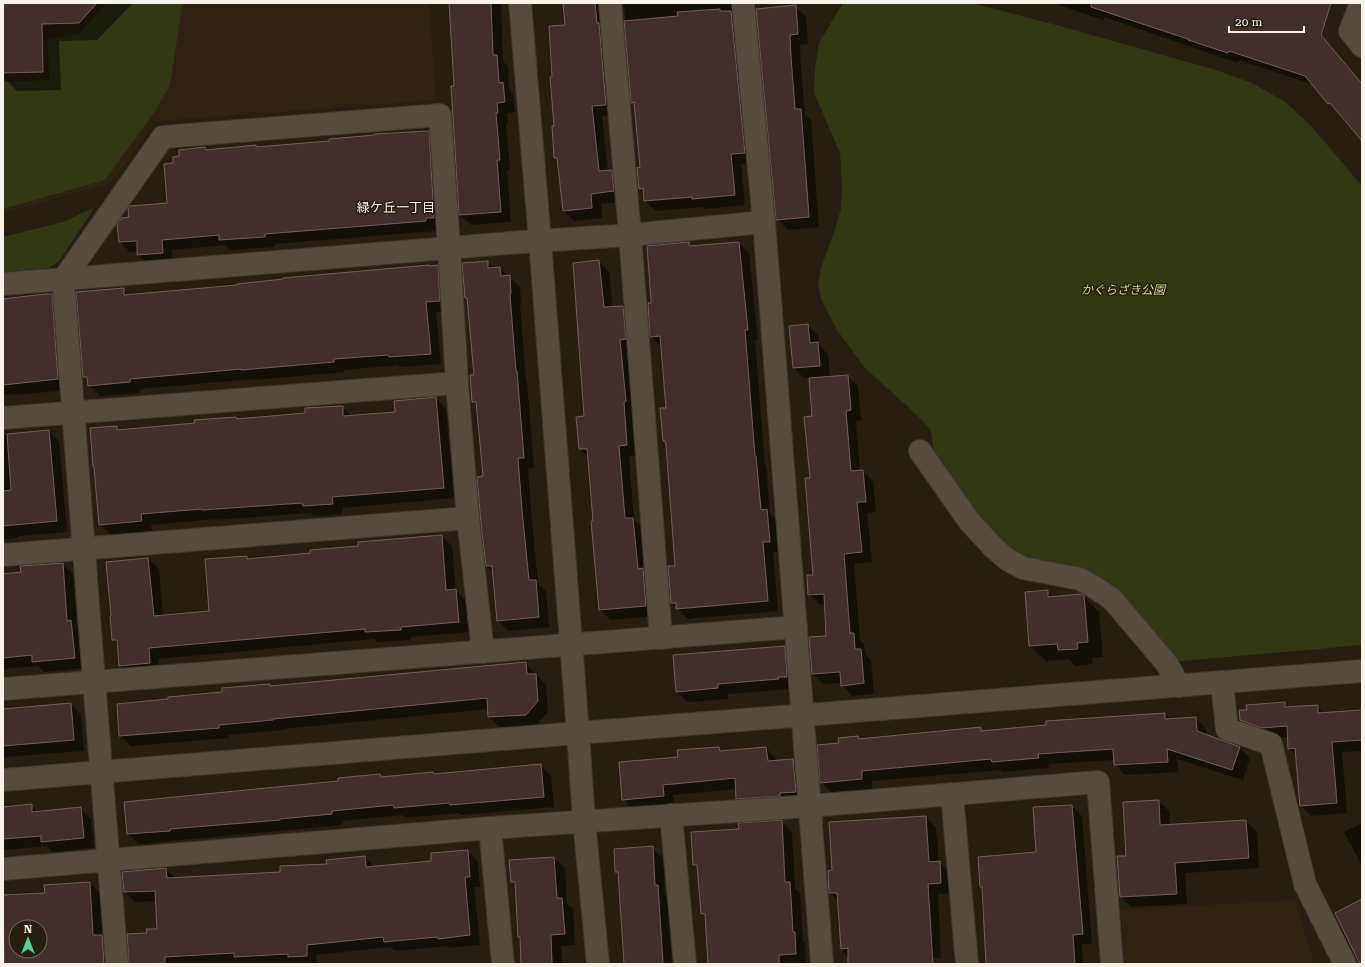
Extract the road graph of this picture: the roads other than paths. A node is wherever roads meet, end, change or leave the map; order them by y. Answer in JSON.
{"nodes":[{"id":1,"x":520,"y":3,"type":"edge"},
{"id":2,"x":610,"y":3,"type":"edge"},
{"id":3,"x":743,"y":3,"type":"edge"},
{"id":4,"x":1361,"y":3,"type":"edge"},
{"id":5,"x":1362,"y":46,"type":"edge"},
{"id":6,"x":764,"y":222,"type":"junction"},
{"id":7,"x":630,"y":235,"type":"junction"},
{"id":8,"x":540,"y":241,"type":"junction"},
{"id":9,"x":450,"y":248,"type":"junction"},
{"id":10,"x":63,"y":280,"type":"junction"},
{"id":11,"x":3,"y":284,"type":"edge"},
{"id":12,"x":457,"y":383,"type":"junction"},
{"id":13,"x":73,"y":413,"type":"junction"},
{"id":14,"x":3,"y":418,"type":"edge"},
{"id":15,"x":920,"y":451,"type":"dead end"},
{"id":16,"x":468,"y":518,"type":"junction"},
{"id":17,"x":84,"y":549,"type":"junction"},
{"id":18,"x":3,"y":555,"type":"edge"},
{"id":19,"x":796,"y":627,"type":"junction"},
{"id":20,"x":661,"y":638,"type":"junction"},
{"id":21,"x":571,"y":645,"type":"junction"},
{"id":22,"x":483,"y":652,"type":"junction"},
{"id":23,"x":1362,"y":671,"type":"edge"},
{"id":24,"x":94,"y":681,"type":"junction"},
{"id":25,"x":1222,"y":683,"type":"junction"},
{"id":26,"x":1179,"y":686,"type":"junction"},
{"id":27,"x":3,"y":689,"type":"edge"},
{"id":28,"x":802,"y":716,"type":"junction"},
{"id":29,"x":578,"y":733,"type":"junction"},
{"id":30,"x":101,"y":772,"type":"junction"},
{"id":31,"x":3,"y":780,"type":"edge"},
{"id":32,"x":952,"y":794,"type":"junction"},
{"id":33,"x":810,"y":806,"type":"junction"},
{"id":34,"x":671,"y":815,"type":"junction"},
{"id":35,"x":584,"y":821,"type":"junction"},
{"id":36,"x":490,"y":828,"type":"junction"},
{"id":37,"x":109,"y":860,"type":"junction"},
{"id":38,"x":3,"y":869,"type":"edge"},
{"id":39,"x":117,"y":964,"type":"edge"},
{"id":40,"x":503,"y":964,"type":"edge"},
{"id":41,"x":598,"y":964,"type":"edge"},
{"id":42,"x":685,"y":964,"type":"edge"},
{"id":43,"x":822,"y":964,"type":"edge"},
{"id":44,"x":967,"y":964,"type":"edge"},
{"id":45,"x":1112,"y":964,"type":"edge"},
{"id":46,"x":1345,"y":964,"type":"edge"}],
"edges":[{"from":1,"to":8,"type":"street"},
{"from":2,"to":7,"type":"street"},
{"from":3,"to":6,"type":"street"},
{"from":4,"to":5,"type":"street"},
{"from":6,"to":7,"type":"street"},
{"from":6,"to":19,"type":"street"},
{"from":7,"to":8,"type":"street"},
{"from":7,"to":20,"type":"street"},
{"from":8,"to":9,"type":"street"},
{"from":8,"to":21,"type":"street"},
{"from":9,"to":10,"type":"street"},
{"from":9,"to":10,"type":"street"},
{"from":9,"to":12,"type":"street"},
{"from":10,"to":11,"type":"street"},
{"from":10,"to":13,"type":"street"},
{"from":12,"to":13,"type":"street"},
{"from":12,"to":16,"type":"street"},
{"from":13,"to":14,"type":"street"},
{"from":13,"to":17,"type":"street"},
{"from":15,"to":26,"type":"street"},
{"from":16,"to":17,"type":"street"},
{"from":16,"to":22,"type":"street"},
{"from":17,"to":18,"type":"street"},
{"from":17,"to":24,"type":"street"},
{"from":19,"to":20,"type":"street"},
{"from":19,"to":28,"type":"street"},
{"from":20,"to":21,"type":"street"},
{"from":21,"to":22,"type":"street"},
{"from":21,"to":29,"type":"street"},
{"from":22,"to":24,"type":"street"},
{"from":23,"to":25,"type":"street"},
{"from":24,"to":27,"type":"street"},
{"from":24,"to":30,"type":"street"},
{"from":25,"to":26,"type":"street"},
{"from":25,"to":46,"type":"street"},
{"from":26,"to":28,"type":"street"},
{"from":28,"to":29,"type":"street"},
{"from":28,"to":33,"type":"street"},
{"from":29,"to":30,"type":"street"},
{"from":29,"to":35,"type":"street"},
{"from":30,"to":31,"type":"street"},
{"from":30,"to":37,"type":"street"},
{"from":32,"to":33,"type":"street"},
{"from":32,"to":44,"type":"street"},
{"from":32,"to":45,"type":"street"},
{"from":33,"to":34,"type":"street"},
{"from":33,"to":43,"type":"street"},
{"from":34,"to":35,"type":"street"},
{"from":34,"to":42,"type":"street"},
{"from":35,"to":36,"type":"street"},
{"from":35,"to":41,"type":"street"},
{"from":36,"to":37,"type":"street"},
{"from":36,"to":40,"type":"street"},
{"from":37,"to":38,"type":"street"},
{"from":37,"to":39,"type":"street"}]}
